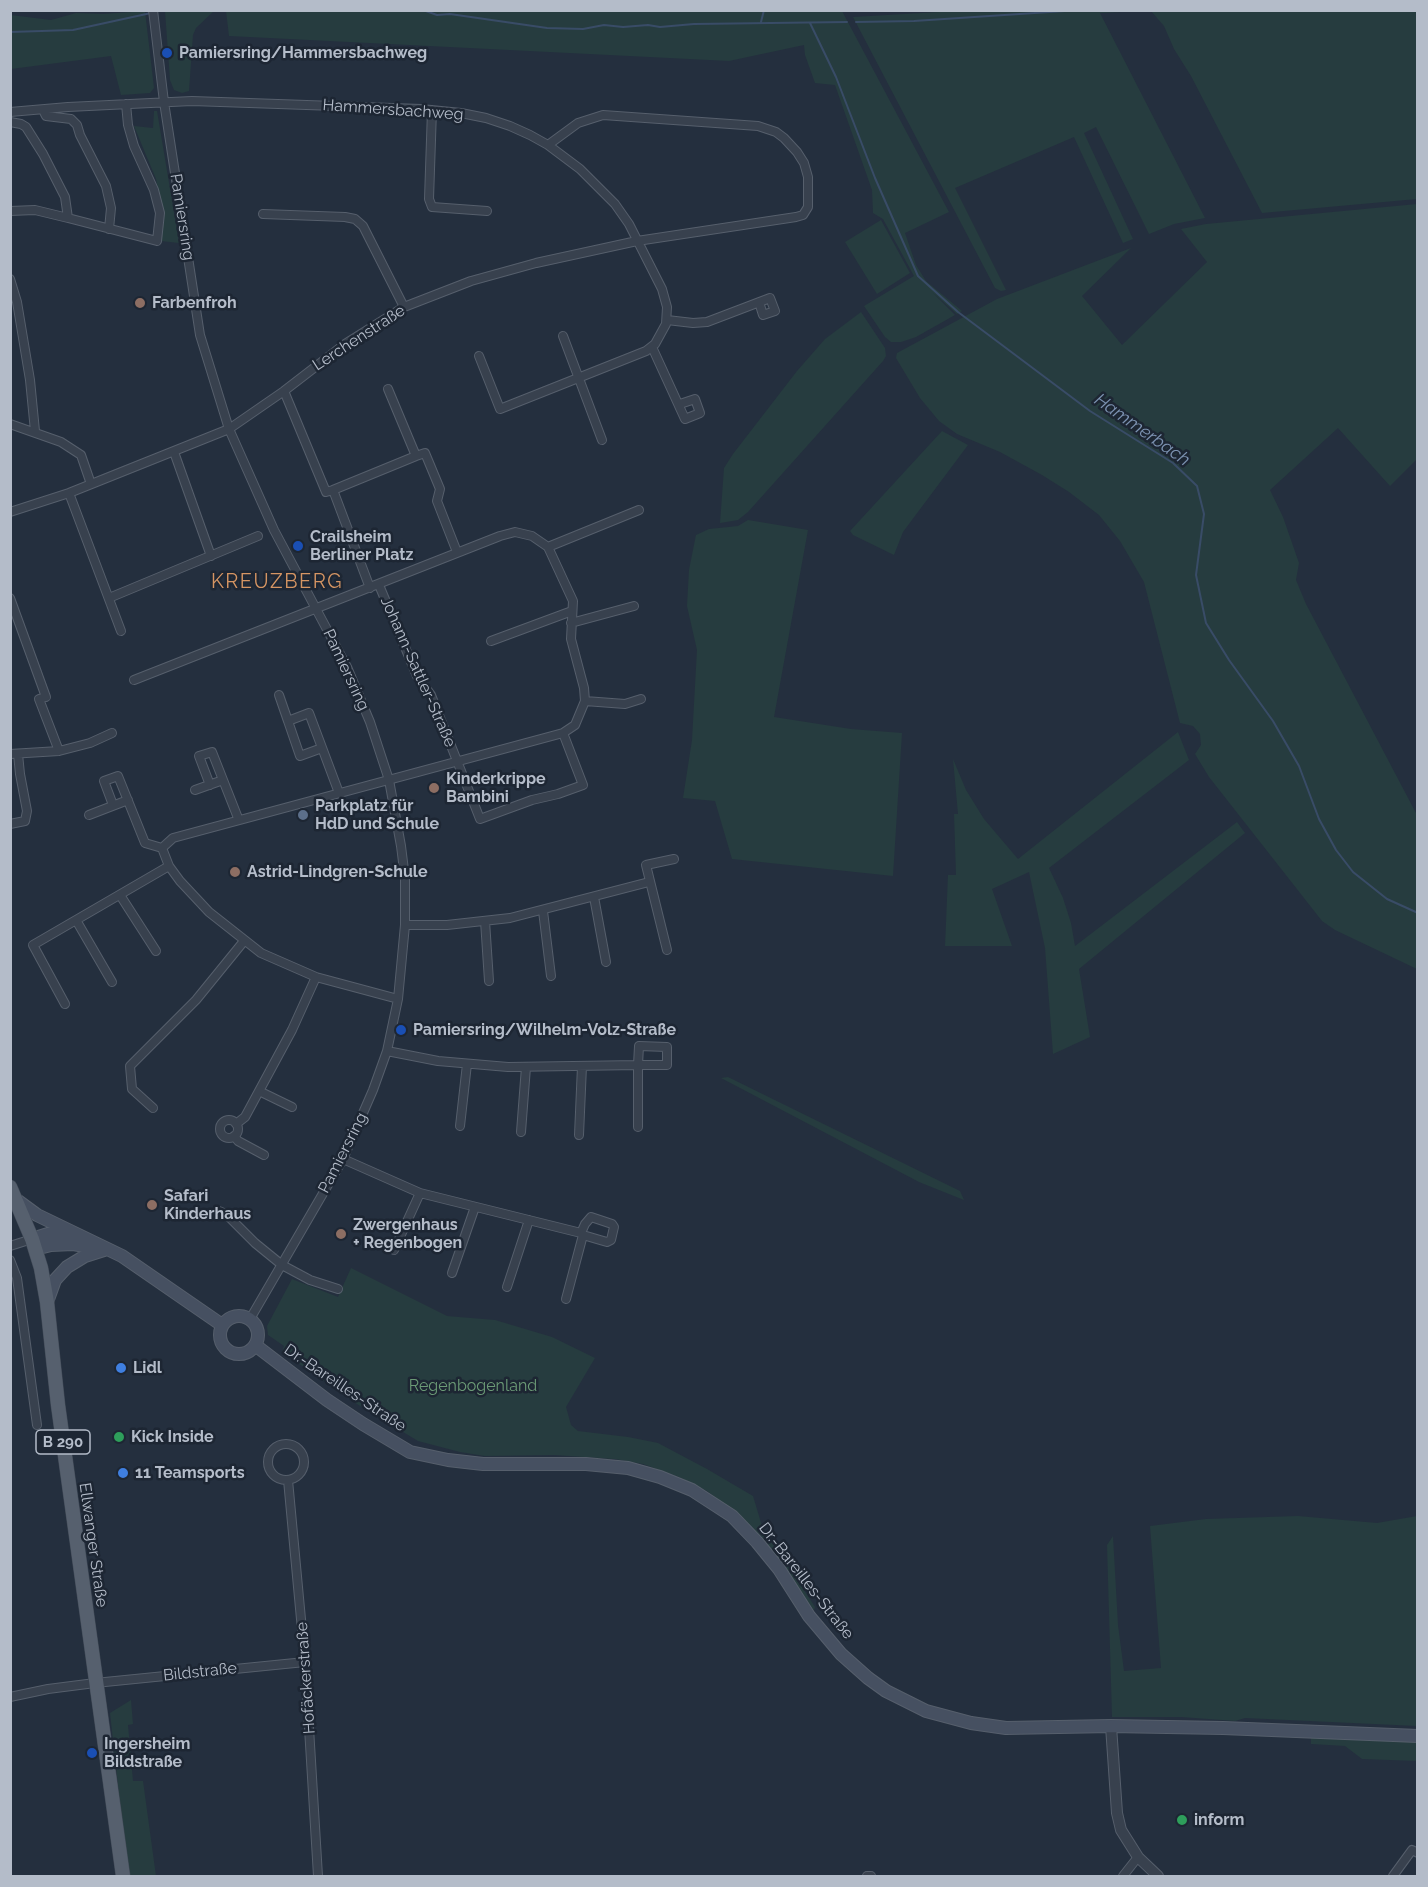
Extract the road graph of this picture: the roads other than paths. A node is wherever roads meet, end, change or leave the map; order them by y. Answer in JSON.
{"nodes":[{"id":1,"x":153,"y":10,"type":"edge"},
{"id":2,"x":164,"y":102,"type":"junction"},
{"id":3,"x":126,"y":104,"type":"junction"},
{"id":4,"x":43,"y":110,"type":"junction"},
{"id":5,"x":432,"y":110,"type":"junction"},
{"id":6,"x":10,"y":112,"type":"edge"},
{"id":7,"x":10,"y":122,"type":"edge"},
{"id":8,"x":548,"y":145,"type":"junction"},
{"id":9,"x":10,"y":211,"type":"edge"},
{"id":10,"x":487,"y":211,"type":"dead end"},
{"id":11,"x":263,"y":214,"type":"dead end"},
{"id":12,"x":68,"y":218,"type":"junction"},
{"id":13,"x":109,"y":229,"type":"junction"},
{"id":14,"x":637,"y":241,"type":"junction"},
{"id":15,"x":10,"y":279,"type":"edge"},
{"id":16,"x":759,"y":302,"type":"dead end"},
{"id":17,"x":404,"y":307,"type":"junction"},
{"id":18,"x":667,"y":320,"type":"junction"},
{"id":19,"x":563,"y":336,"type":"dead end"},
{"id":20,"x":652,"y":347,"type":"junction"},
{"id":21,"x":479,"y":356,"type":"dead end"},
{"id":22,"x":579,"y":378,"type":"junction"},
{"id":23,"x":388,"y":389,"type":"dead end"},
{"id":24,"x":284,"y":391,"type":"junction"},
{"id":25,"x":680,"y":404,"type":"dead end"},
{"id":26,"x":10,"y":424,"type":"edge"},
{"id":27,"x":228,"y":429,"type":"junction"},
{"id":28,"x":35,"y":431,"type":"junction"},
{"id":29,"x":602,"y":441,"type":"dead end"},
{"id":30,"x":174,"y":452,"type":"junction"},
{"id":31,"x":416,"y":456,"type":"junction"},
{"id":32,"x":91,"y":484,"type":"junction"},
{"id":33,"x":333,"y":489,"type":"junction"},
{"id":34,"x":69,"y":493,"type":"junction"},
{"id":35,"x":639,"y":510,"type":"dead end"},
{"id":36,"x":10,"y":512,"type":"edge"},
{"id":37,"x":258,"y":536,"type":"dead end"},
{"id":38,"x":548,"y":547,"type":"junction"},
{"id":39,"x":457,"y":552,"type":"junction"},
{"id":40,"x":211,"y":556,"type":"junction"},
{"id":41,"x":375,"y":586,"type":"junction"},
{"id":42,"x":10,"y":598,"type":"edge"},
{"id":43,"x":109,"y":598,"type":"junction"},
{"id":44,"x":634,"y":606,"type":"dead end"},
{"id":45,"x":316,"y":609,"type":"junction"},
{"id":46,"x":572,"y":611,"type":"junction"},
{"id":47,"x":571,"y":623,"type":"junction"},
{"id":48,"x":121,"y":631,"type":"dead end"},
{"id":49,"x":491,"y":641,"type":"dead end"},
{"id":50,"x":134,"y":680,"type":"dead end"},
{"id":51,"x":279,"y":695,"type":"dead end"},
{"id":52,"x":641,"y":699,"type":"dead end"},
{"id":53,"x":585,"y":701,"type":"junction"},
{"id":54,"x":288,"y":721,"type":"junction"},
{"id":55,"x":112,"y":733,"type":"dead end"},
{"id":56,"x":563,"y":733,"type":"junction"},
{"id":57,"x":322,"y":748,"type":"junction"},
{"id":58,"x":58,"y":751,"type":"junction"},
{"id":59,"x":14,"y":754,"type":"edge"},
{"id":60,"x":458,"y":760,"type":"junction"},
{"id":61,"x":223,"y":780,"type":"junction"},
{"id":62,"x":389,"y":780,"type":"junction"},
{"id":63,"x":210,"y":785,"type":"junction"},
{"id":64,"x":195,"y":790,"type":"dead end"},
{"id":65,"x":339,"y":793,"type":"junction"},
{"id":66,"x":128,"y":800,"type":"junction"},
{"id":67,"x":113,"y":805,"type":"junction"},
{"id":68,"x":89,"y":815,"type":"dead end"},
{"id":69,"x":238,"y":818,"type":"junction"},
{"id":70,"x":10,"y":824,"type":"edge"},
{"id":71,"x":162,"y":848,"type":"junction"},
{"id":72,"x":674,"y":859,"type":"dead end"},
{"id":73,"x":170,"y":866,"type":"junction"},
{"id":74,"x":650,"y":882,"type":"junction"},
{"id":75,"x":120,"y":895,"type":"junction"},
{"id":76,"x":594,"y":897,"type":"junction"},
{"id":77,"x":543,"y":911,"type":"junction"},
{"id":78,"x":76,"y":920,"type":"junction"},
{"id":79,"x":485,"y":921,"type":"junction"},
{"id":80,"x":405,"y":925,"type":"junction"},
{"id":81,"x":244,"y":941,"type":"junction"},
{"id":82,"x":667,"y":950,"type":"dead end"},
{"id":83,"x":156,"y":951,"type":"dead end"},
{"id":84,"x":606,"y":962,"type":"dead end"},
{"id":85,"x":551,"y":976,"type":"dead end"},
{"id":86,"x":316,"y":977,"type":"junction"},
{"id":87,"x":489,"y":981,"type":"dead end"},
{"id":88,"x":112,"y":982,"type":"dead end"},
{"id":89,"x":398,"y":999,"type":"junction"},
{"id":90,"x":65,"y":1004,"type":"dead end"},
{"id":91,"x":387,"y":1051,"type":"junction"},
{"id":92,"x":467,"y":1064,"type":"junction"},
{"id":93,"x":638,"y":1065,"type":"junction"},
{"id":94,"x":582,"y":1066,"type":"junction"},
{"id":95,"x":526,"y":1067,"type":"junction"},
{"id":96,"x":259,"y":1091,"type":"junction"},
{"id":97,"x":292,"y":1107,"type":"dead end"},
{"id":98,"x":153,"y":1108,"type":"dead end"},
{"id":99,"x":236,"y":1124,"type":"junction"},
{"id":100,"x":460,"y":1126,"type":"dead end"},
{"id":101,"x":638,"y":1127,"type":"dead end"},
{"id":102,"x":521,"y":1132,"type":"dead end"},
{"id":103,"x":579,"y":1135,"type":"dead end"},
{"id":104,"x":234,"y":1136,"type":"junction"},
{"id":105,"x":264,"y":1155,"type":"dead end"},
{"id":106,"x":343,"y":1159,"type":"junction"},
{"id":107,"x":10,"y":1187,"type":"edge"},
{"id":108,"x":420,"y":1193,"type":"junction"},
{"id":109,"x":18,"y":1201,"type":"junction"},
{"id":110,"x":475,"y":1207,"type":"junction"},
{"id":111,"x":219,"y":1211,"type":"dead end"},
{"id":112,"x":529,"y":1220,"type":"junction"},
{"id":113,"x":86,"y":1238,"type":"junction"},
{"id":114,"x":34,"y":1244,"type":"junction"},
{"id":115,"x":10,"y":1246,"type":"edge"},
{"id":116,"x":107,"y":1249,"type":"junction"},
{"id":117,"x":394,"y":1250,"type":"dead end"},
{"id":118,"x":10,"y":1260,"type":"edge"},
{"id":119,"x":282,"y":1265,"type":"junction"},
{"id":120,"x":452,"y":1273,"type":"dead end"},
{"id":121,"x":507,"y":1287,"type":"dead end"},
{"id":122,"x":338,"y":1289,"type":"dead end"},
{"id":123,"x":566,"y":1299,"type":"dead end"},
{"id":124,"x":47,"y":1302,"type":"junction"},
{"id":125,"x":250,"y":1319,"type":"junction"},
{"id":126,"x":222,"y":1325,"type":"junction"},
{"id":127,"x":255,"y":1345,"type":"junction"},
{"id":128,"x":37,"y":1425,"type":"dead end"},
{"id":129,"x":288,"y":1480,"type":"junction"},
{"id":130,"x":305,"y":1662,"type":"junction"},
{"id":131,"x":95,"y":1683,"type":"junction"},
{"id":132,"x":10,"y":1697,"type":"edge"},
{"id":133,"x":1111,"y":1726,"type":"junction"},
{"id":134,"x":1418,"y":1736,"type":"edge"},
{"id":135,"x":1418,"y":1853,"type":"edge"},
{"id":136,"x":1138,"y":1857,"type":"junction"},
{"id":137,"x":123,"y":1876,"type":"edge"},
{"id":138,"x":318,"y":1876,"type":"edge"},
{"id":139,"x":1123,"y":1876,"type":"edge"},
{"id":140,"x":1158,"y":1876,"type":"edge"},
{"id":141,"x":1393,"y":1876,"type":"edge"}],
"edges":[{"from":1,"to":2,"type":"street","name":"Pamiersring"},
{"from":2,"to":3,"type":"street","name":"Hammersbachweg"},
{"from":2,"to":5,"type":"street","name":"Hammersbachweg"},
{"from":2,"to":27,"type":"street","name":"Pamiersring"},
{"from":3,"to":4,"type":"street","name":"Hammersbachweg"},
{"from":3,"to":13,"type":"street"},
{"from":4,"to":6,"type":"street","name":"Hammersbachweg"},
{"from":4,"to":13,"type":"street"},
{"from":5,"to":8,"type":"street","name":"Hammersbachweg"},
{"from":5,"to":10,"type":"street"},
{"from":7,"to":12,"type":"street"},
{"from":8,"to":14,"type":"street","name":"Hammersbachweg"},
{"from":8,"to":14,"type":"street","name":"Lerchenstraße"},
{"from":9,"to":12,"type":"street"},
{"from":11,"to":17,"type":"street"},
{"from":12,"to":13,"type":"street"},
{"from":14,"to":17,"type":"street","name":"Lerchenstraße"},
{"from":14,"to":18,"type":"street","name":"Hammersbachweg"},
{"from":15,"to":28,"type":"street"},
{"from":16,"to":18,"type":"street"},
{"from":17,"to":24,"type":"street","name":"Lerchenstraße"},
{"from":18,"to":20,"type":"street"},
{"from":19,"to":22,"type":"street"},
{"from":20,"to":22,"type":"street"},
{"from":20,"to":25,"type":"street"},
{"from":21,"to":22,"type":"street"},
{"from":22,"to":29,"type":"street"},
{"from":23,"to":31,"type":"street"},
{"from":24,"to":27,"type":"street","name":"Lerchenstraße"},
{"from":24,"to":33,"type":"street"},
{"from":26,"to":28,"type":"street"},
{"from":27,"to":30,"type":"street","name":"Lerchenstraße"},
{"from":27,"to":45,"type":"street","name":"Pamiersring"},
{"from":28,"to":32,"type":"street"},
{"from":30,"to":32,"type":"street","name":"Lerchenstraße"},
{"from":30,"to":40,"type":"street"},
{"from":31,"to":33,"type":"street"},
{"from":31,"to":39,"type":"street"},
{"from":32,"to":34,"type":"street","name":"Lerchenstraße"},
{"from":33,"to":41,"type":"street","name":"Johann-Sattler-Straße"},
{"from":34,"to":36,"type":"street","name":"Lerchenstraße"},
{"from":34,"to":43,"type":"street"},
{"from":35,"to":38,"type":"street"},
{"from":37,"to":40,"type":"street"},
{"from":38,"to":39,"type":"street"},
{"from":38,"to":46,"type":"street"},
{"from":39,"to":41,"type":"street"},
{"from":40,"to":43,"type":"street"},
{"from":41,"to":45,"type":"street"},
{"from":41,"to":60,"type":"street","name":"Johann-Sattler-Straße"},
{"from":42,"to":58,"type":"street"},
{"from":43,"to":48,"type":"street"},
{"from":44,"to":47,"type":"street"},
{"from":45,"to":50,"type":"street"},
{"from":45,"to":62,"type":"street","name":"Pamiersring"},
{"from":46,"to":47,"type":"street"},
{"from":46,"to":49,"type":"street"},
{"from":47,"to":53,"type":"street"},
{"from":51,"to":54,"type":"street"},
{"from":52,"to":53,"type":"street"},
{"from":53,"to":56,"type":"street"},
{"from":54,"to":57,"type":"street"},
{"from":54,"to":57,"type":"street"},
{"from":55,"to":58,"type":"street"},
{"from":56,"to":60,"type":"street"},
{"from":56,"to":60,"type":"street","name":"Johann-Sattler-Straße"},
{"from":57,"to":65,"type":"street"},
{"from":58,"to":59,"type":"street"},
{"from":59,"to":70,"type":"street"},
{"from":60,"to":62,"type":"street"},
{"from":61,"to":63,"type":"street"},
{"from":61,"to":63,"type":"street"},
{"from":61,"to":69,"type":"street"},
{"from":62,"to":65,"type":"street"},
{"from":62,"to":80,"type":"street","name":"Pamiersring"},
{"from":63,"to":64,"type":"street"},
{"from":65,"to":69,"type":"street"},
{"from":66,"to":67,"type":"street"},
{"from":66,"to":67,"type":"street"},
{"from":66,"to":71,"type":"street"},
{"from":67,"to":68,"type":"street"},
{"from":69,"to":71,"type":"street"},
{"from":71,"to":73,"type":"street"},
{"from":72,"to":74,"type":"street"},
{"from":73,"to":75,"type":"street"},
{"from":73,"to":81,"type":"street"},
{"from":74,"to":76,"type":"street"},
{"from":74,"to":82,"type":"street"},
{"from":75,"to":78,"type":"street"},
{"from":75,"to":83,"type":"street"},
{"from":76,"to":77,"type":"street"},
{"from":76,"to":84,"type":"street"},
{"from":77,"to":79,"type":"street"},
{"from":77,"to":85,"type":"street"},
{"from":78,"to":88,"type":"street"},
{"from":78,"to":90,"type":"street"},
{"from":79,"to":80,"type":"street"},
{"from":79,"to":87,"type":"street"},
{"from":80,"to":89,"type":"street","name":"Pamiersring"},
{"from":81,"to":86,"type":"street"},
{"from":81,"to":98,"type":"street"},
{"from":86,"to":89,"type":"street"},
{"from":86,"to":96,"type":"street"},
{"from":89,"to":91,"type":"street","name":"Pamiersring"},
{"from":91,"to":92,"type":"street"},
{"from":91,"to":106,"type":"street","name":"Pamiersring"},
{"from":92,"to":95,"type":"street"},
{"from":92,"to":100,"type":"street"},
{"from":93,"to":93,"type":"street"},
{"from":93,"to":94,"type":"street"},
{"from":93,"to":101,"type":"street"},
{"from":94,"to":95,"type":"street"},
{"from":94,"to":103,"type":"street"},
{"from":95,"to":102,"type":"street"},
{"from":96,"to":97,"type":"street"},
{"from":96,"to":99,"type":"street"},
{"from":99,"to":104,"type":"street"},
{"from":99,"to":104,"type":"street"},
{"from":104,"to":105,"type":"street"},
{"from":106,"to":108,"type":"street"},
{"from":106,"to":119,"type":"street","name":"Pamiersring"},
{"from":107,"to":109,"type":"main road","name":"Ellwanger Straße","number":"B 290"},
{"from":108,"to":110,"type":"street"},
{"from":108,"to":117,"type":"street"},
{"from":109,"to":113,"type":"main road"},
{"from":109,"to":114,"type":"main road","name":"Ellwanger Straße","number":"B 290"},
{"from":110,"to":112,"type":"street"},
{"from":110,"to":120,"type":"street"},
{"from":111,"to":119,"type":"street"},
{"from":112,"to":121,"type":"street"},
{"from":112,"to":123,"type":"street"},
{"from":113,"to":114,"type":"main road"},
{"from":113,"to":116,"type":"main road"},
{"from":114,"to":115,"type":"street"},
{"from":114,"to":116,"type":"main road"},
{"from":114,"to":124,"type":"main road","name":"Ellwanger Straße","number":"B 290"},
{"from":116,"to":124,"type":"main road"},
{"from":116,"to":126,"type":"main road"},
{"from":118,"to":128,"type":"street"},
{"from":119,"to":122,"type":"street"},
{"from":119,"to":125,"type":"street","name":"Pamiersring"},
{"from":124,"to":131,"type":"main road","name":"Ellwanger Straße","number":"B 290"},
{"from":125,"to":126,"type":"main road"},
{"from":125,"to":127,"type":"main road"},
{"from":126,"to":127,"type":"main road"},
{"from":127,"to":133,"type":"main road","name":"Dr.-Bareilles-Straße"},
{"from":129,"to":129,"type":"street"},
{"from":129,"to":130,"type":"street","name":"Hofäckerstraße"},
{"from":130,"to":131,"type":"street","name":"Bildstraße"},
{"from":130,"to":138,"type":"street","name":"Hofäckerstraße"},
{"from":131,"to":132,"type":"street","name":"Bildstraße"},
{"from":131,"to":137,"type":"main road","name":"Ellwanger Straße","number":"B 290"},
{"from":133,"to":134,"type":"main road","name":"Dr.-Bareilles-Straße"},
{"from":133,"to":136,"type":"street"},
{"from":135,"to":141,"type":"street"},
{"from":136,"to":139,"type":"street"},
{"from":136,"to":140,"type":"street"}]}
